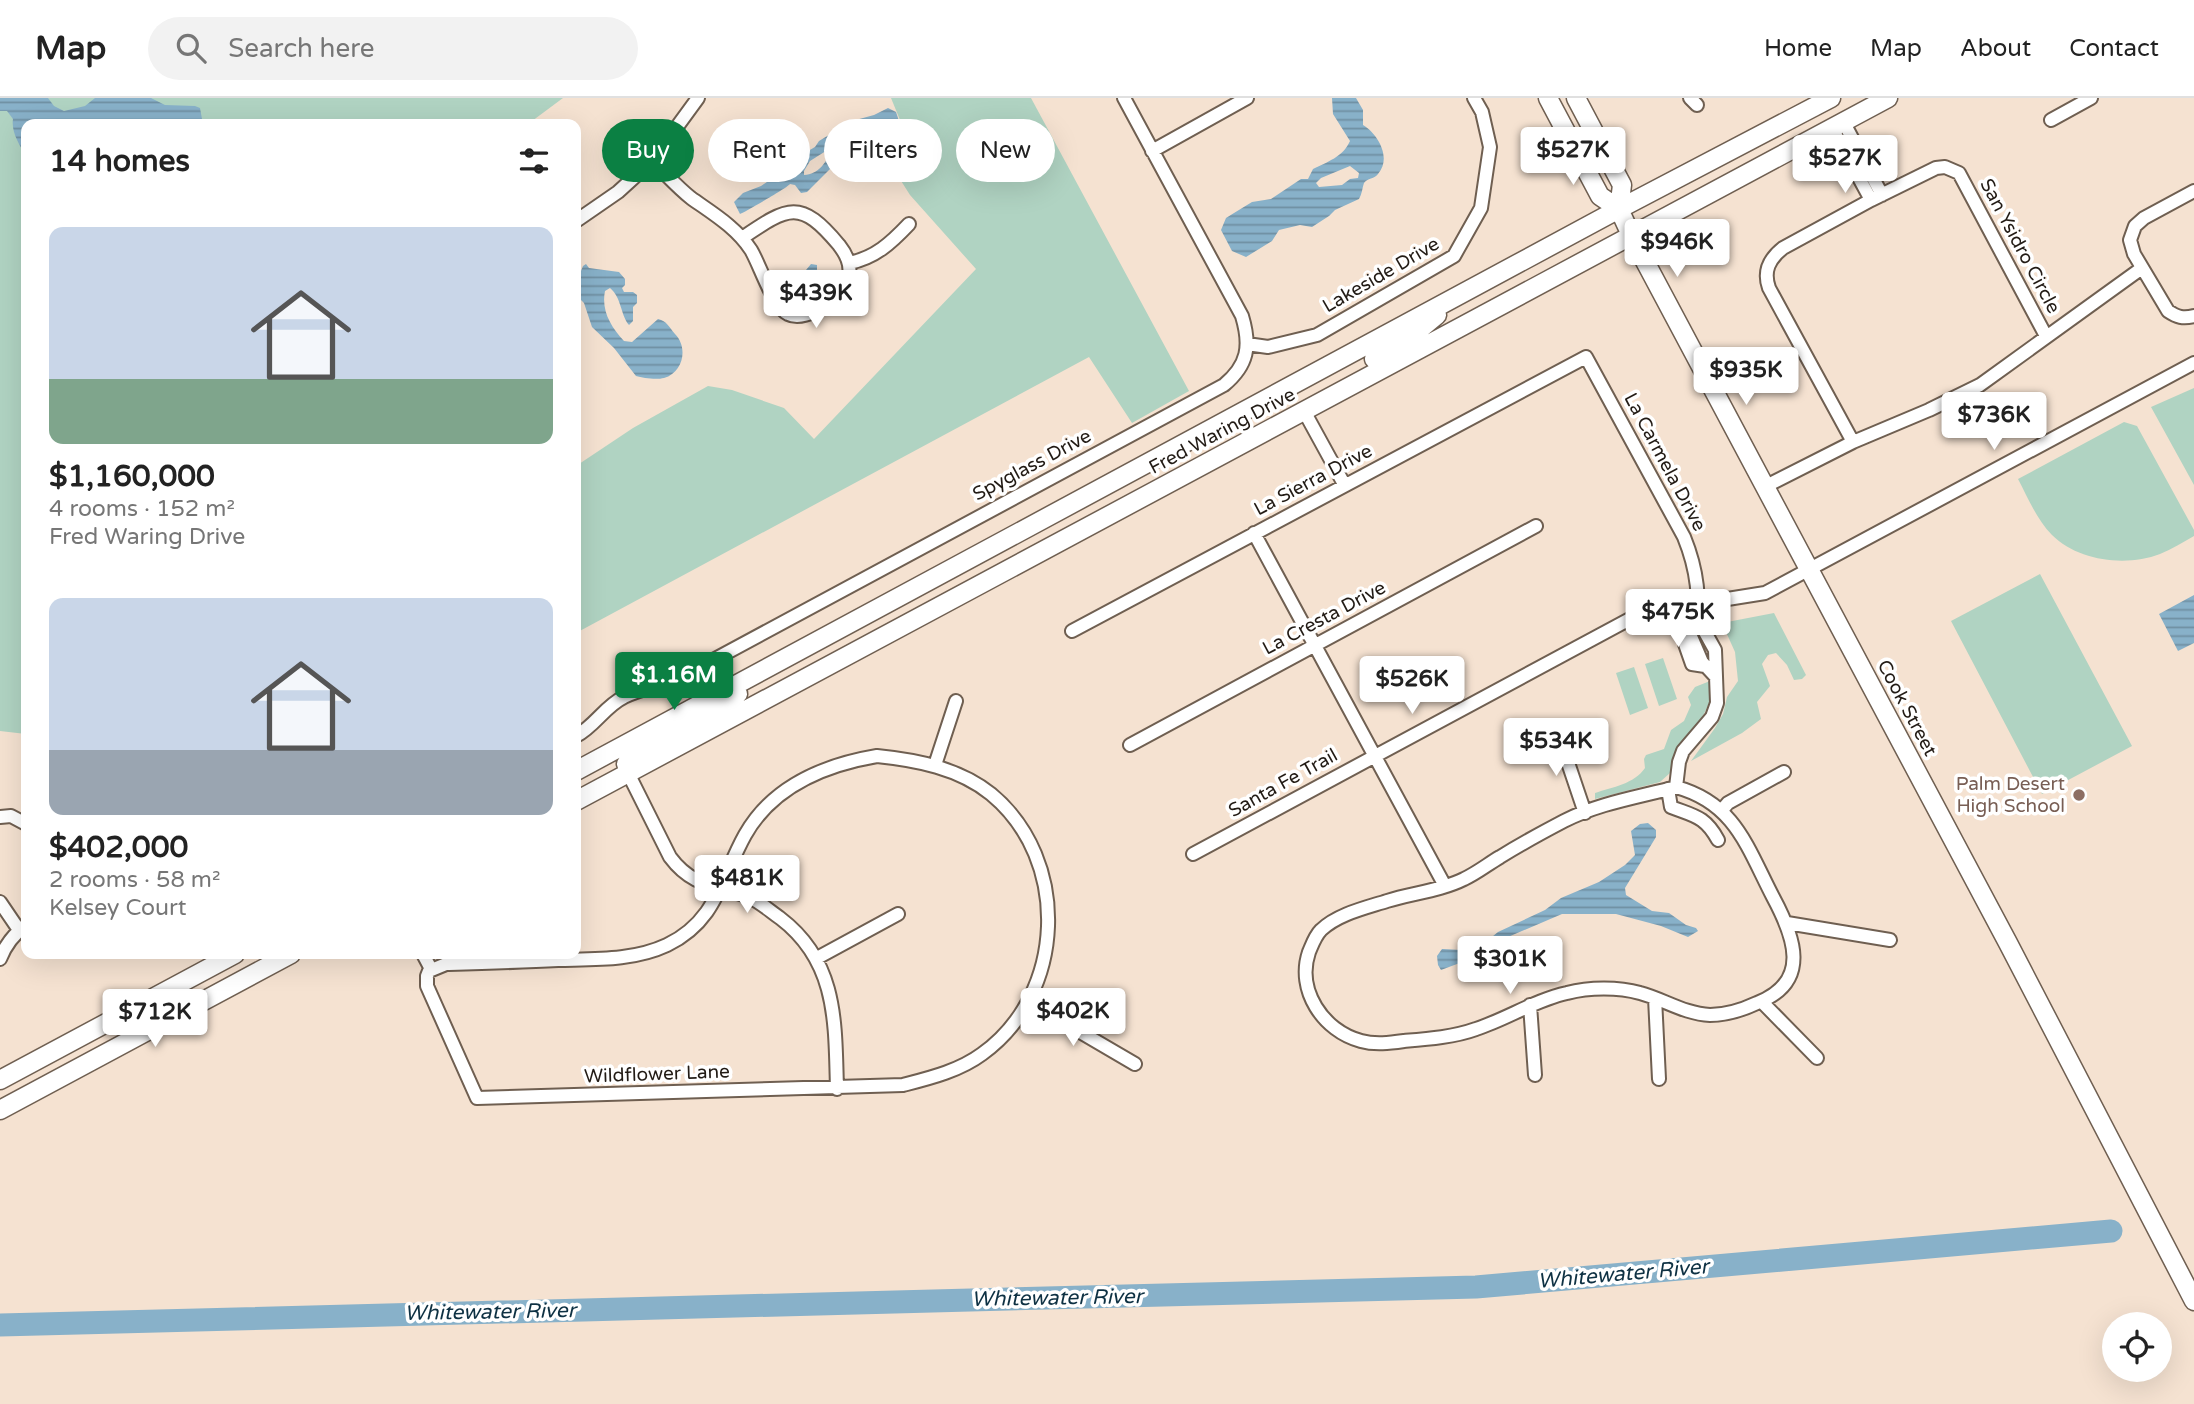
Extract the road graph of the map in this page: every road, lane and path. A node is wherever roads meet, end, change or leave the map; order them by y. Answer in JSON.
{"nodes":[{"id":1,"x":698,"y":98,"type":"edge"},
{"id":2,"x":1124,"y":98,"type":"edge"},
{"id":3,"x":1247,"y":98,"type":"edge"},
{"id":4,"x":1475,"y":98,"type":"edge"},
{"id":5,"x":1548,"y":98,"type":"edge"},
{"id":6,"x":1576,"y":98,"type":"edge"},
{"id":7,"x":1831,"y":98,"type":"edge"},
{"id":8,"x":1861,"y":98,"type":"edge"},
{"id":9,"x":1888,"y":98,"type":"edge"},
{"id":10,"x":2091,"y":98,"type":"edge"},
{"id":11,"x":683,"y":119,"type":"edge"},
{"id":12,"x":2051,"y":120,"type":"dead end"},
{"id":13,"x":1838,"y":125,"type":"junction"},
{"id":14,"x":1152,"y":151,"type":"junction"},
{"id":15,"x":629,"y":182,"type":"edge"},
{"id":16,"x":673,"y":182,"type":"edge"},
{"id":17,"x":2194,"y":191,"type":"edge"},
{"id":18,"x":1876,"y":197,"type":"junction"},
{"id":19,"x":1619,"y":209,"type":"junction"},
{"id":20,"x":581,"y":218,"type":"edge"},
{"id":21,"x":909,"y":224,"type":"dead end"},
{"id":22,"x":1631,"y":235,"type":"junction"},
{"id":23,"x":742,"y":238,"type":"junction"},
{"id":24,"x":849,"y":264,"type":"junction"},
{"id":25,"x":2142,"y":268,"type":"junction"},
{"id":26,"x":1464,"y":293,"type":"junction"},
{"id":27,"x":2194,"y":316,"type":"edge"},
{"id":28,"x":2046,"y":337,"type":"junction"},
{"id":29,"x":1247,"y":344,"type":"junction"},
{"id":30,"x":1572,"y":363,"type":"joint"},
{"id":31,"x":2194,"y":363,"type":"edge"},
{"id":32,"x":1304,"y":411,"type":"junction"},
{"id":33,"x":1853,"y":442,"type":"junction"},
{"id":34,"x":1344,"y":484,"type":"junction"},
{"id":35,"x":1766,"y":486,"type":"junction"},
{"id":36,"x":1536,"y":526,"type":"dead end"},
{"id":37,"x":1254,"y":533,"type":"junction"},
{"id":38,"x":1810,"y":570,"type":"junction"},
{"id":39,"x":1696,"y":604,"type":"junction"},
{"id":40,"x":1072,"y":631,"type":"dead end"},
{"id":41,"x":1314,"y":645,"type":"junction"},
{"id":42,"x":770,"y":667,"type":"junction"},
{"id":43,"x":1716,"y":677,"type":"junction"},
{"id":44,"x":956,"y":701,"type":"dead end"},
{"id":45,"x":581,"y":733,"type":"edge"},
{"id":46,"x":1558,"y":733,"type":"dead end"},
{"id":47,"x":1130,"y":745,"type":"dead end"},
{"id":48,"x":1374,"y":755,"type":"junction"},
{"id":49,"x":935,"y":765,"type":"junction"},
{"id":50,"x":581,"y":768,"type":"edge"},
{"id":51,"x":1784,"y":772,"type":"dead end"},
{"id":52,"x":628,"y":773,"type":"junction"},
{"id":53,"x":1672,"y":788,"type":"junction"},
{"id":54,"x":581,"y":798,"type":"edge"},
{"id":55,"x":1722,"y":810,"type":"junction"},
{"id":56,"x":1585,"y":813,"type":"junction"},
{"id":57,"x":0,"y":817,"type":"edge"},
{"id":58,"x":21,"y":822,"type":"edge"},
{"id":59,"x":1718,"y":840,"type":"dead end"},
{"id":60,"x":1193,"y":855,"type":"dead end"},
{"id":61,"x":1445,"y":886,"type":"junction"},
{"id":62,"x":721,"y":890,"type":"junction"},
{"id":63,"x":0,"y":902,"type":"edge"},
{"id":64,"x":898,"y":914,"type":"dead end"},
{"id":65,"x":1787,"y":923,"type":"junction"},
{"id":66,"x":21,"y":926,"type":"edge"},
{"id":67,"x":21,"y":930,"type":"edge"},
{"id":68,"x":1890,"y":940,"type":"dead end"},
{"id":69,"x":817,"y":958,"type":"junction"},
{"id":70,"x":0,"y":959,"type":"edge"},
{"id":71,"x":226,"y":959,"type":"edge"},
{"id":72,"x":282,"y":959,"type":"edge"},
{"id":73,"x":425,"y":959,"type":"edge"},
{"id":74,"x":430,"y":970,"type":"junction"},
{"id":75,"x":1655,"y":998,"type":"junction"},
{"id":76,"x":1029,"y":1002,"type":"junction"},
{"id":77,"x":1762,"y":1002,"type":"junction"},
{"id":78,"x":1530,"y":1005,"type":"junction"},
{"id":79,"x":1817,"y":1058,"type":"dead end"},
{"id":80,"x":1135,"y":1064,"type":"dead end"},
{"id":81,"x":1535,"y":1075,"type":"dead end"},
{"id":82,"x":1659,"y":1079,"type":"dead end"},
{"id":83,"x":0,"y":1080,"type":"edge"},
{"id":84,"x":837,"y":1088,"type":"junction"},
{"id":85,"x":0,"y":1110,"type":"edge"},
{"id":86,"x":2194,"y":1301,"type":"edge"}],
"edges":[{"from":1,"to":11,"type":"street"},
{"from":2,"to":14,"type":"street"},
{"from":3,"to":14,"type":"street"},
{"from":4,"to":29,"type":"street","name":"Lakeside Drive"},
{"from":5,"to":19,"type":"main road","name":"Cook Street"},
{"from":6,"to":19,"type":"main road","name":"Cook Street"},
{"from":7,"to":19,"type":"main road","name":"Fred Waring Drive"},
{"from":8,"to":13,"type":"main road"},
{"from":9,"to":13,"type":"main road","name":"Fred Waring Drive"},
{"from":10,"to":12,"type":"street"},
{"from":13,"to":18,"type":"street"},
{"from":13,"to":22,"type":"main road","name":"Fred Waring Drive"},
{"from":14,"to":29,"type":"street"},
{"from":15,"to":20,"type":"street"},
{"from":16,"to":23,"type":"street"},
{"from":17,"to":25,"type":"street"},
{"from":18,"to":28,"type":"street","name":"San Ysidro Circle"},
{"from":18,"to":33,"type":"street","name":"San Ysidro Circle"},
{"from":19,"to":22,"type":"main road","name":"Cook Street"},
{"from":19,"to":26,"type":"main road","name":"Fred Waring Drive"},
{"from":21,"to":24,"type":"street"},
{"from":22,"to":32,"type":"main road","name":"Fred Waring Drive"},
{"from":22,"to":35,"type":"main road","name":"Cook Street"},
{"from":23,"to":24,"type":"street"},
{"from":23,"to":24,"type":"street"},
{"from":25,"to":27,"type":"street"},
{"from":25,"to":28,"type":"street"},
{"from":26,"to":32,"type":"main road"},
{"from":26,"to":42,"type":"main road","name":"Fred Waring Drive"},
{"from":28,"to":33,"type":"street"},
{"from":29,"to":45,"type":"street","name":"Spyglass Drive"},
{"from":30,"to":34,"type":"street","name":"La Sierra Drive"},
{"from":30,"to":39,"type":"street","name":"La Carmela Drive"},
{"from":31,"to":38,"type":"street","name":"Santa Fe Trail"},
{"from":32,"to":34,"type":"street"},
{"from":32,"to":52,"type":"main road","name":"Fred Waring Drive"},
{"from":33,"to":35,"type":"street"},
{"from":34,"to":37,"type":"street","name":"La Sierra Drive"},
{"from":35,"to":38,"type":"main road","name":"Cook Street"},
{"from":36,"to":41,"type":"street","name":"La Cresta Drive"},
{"from":37,"to":40,"type":"street","name":"La Sierra Drive"},
{"from":37,"to":41,"type":"street"},
{"from":38,"to":39,"type":"street","name":"Santa Fe Trail"},
{"from":38,"to":86,"type":"main road","name":"Cook Street"},
{"from":39,"to":43,"type":"street","name":"La Carmela Drive"},
{"from":39,"to":43,"type":"street","name":"La Carmela Drive"},
{"from":39,"to":48,"type":"street","name":"Santa Fe Trail"},
{"from":41,"to":47,"type":"street","name":"La Cresta Drive"},
{"from":41,"to":48,"type":"street"},
{"from":42,"to":50,"type":"main road","name":"Fred Waring Drive"},
{"from":42,"to":52,"type":"main road"},
{"from":43,"to":53,"type":"street","name":"La Carmela Drive"},
{"from":44,"to":49,"type":"street"},
{"from":46,"to":56,"type":"street"},
{"from":48,"to":60,"type":"street","name":"Santa Fe Trail"},
{"from":48,"to":61,"type":"street"},
{"from":49,"to":62,"type":"street","name":"Wildflower Lane"},
{"from":49,"to":76,"type":"street","name":"Wildflower Lane"},
{"from":51,"to":55,"type":"street"},
{"from":52,"to":54,"type":"main road","name":"Fred Waring Drive"},
{"from":52,"to":62,"type":"street"},
{"from":53,"to":55,"type":"street"},
{"from":53,"to":56,"type":"street"},
{"from":53,"to":59,"type":"street"},
{"from":55,"to":65,"type":"street"},
{"from":56,"to":61,"type":"street"},
{"from":57,"to":58,"type":"street"},
{"from":61,"to":78,"type":"street"},
{"from":62,"to":69,"type":"street"},
{"from":62,"to":74,"type":"street","name":"Wildflower Lane"},
{"from":63,"to":66,"type":"street"},
{"from":64,"to":69,"type":"street"},
{"from":65,"to":68,"type":"street"},
{"from":65,"to":77,"type":"street"},
{"from":67,"to":70,"type":"street"},
{"from":69,"to":84,"type":"street"},
{"from":71,"to":83,"type":"main road"},
{"from":72,"to":85,"type":"main road"},
{"from":73,"to":74,"type":"street"},
{"from":74,"to":84,"type":"street","name":"Wildflower Lane"},
{"from":75,"to":77,"type":"street"},
{"from":75,"to":78,"type":"street"},
{"from":75,"to":82,"type":"street"},
{"from":76,"to":80,"type":"street"},
{"from":76,"to":84,"type":"street","name":"Wildflower Lane"},
{"from":77,"to":79,"type":"street"},
{"from":78,"to":81,"type":"street"}]}
